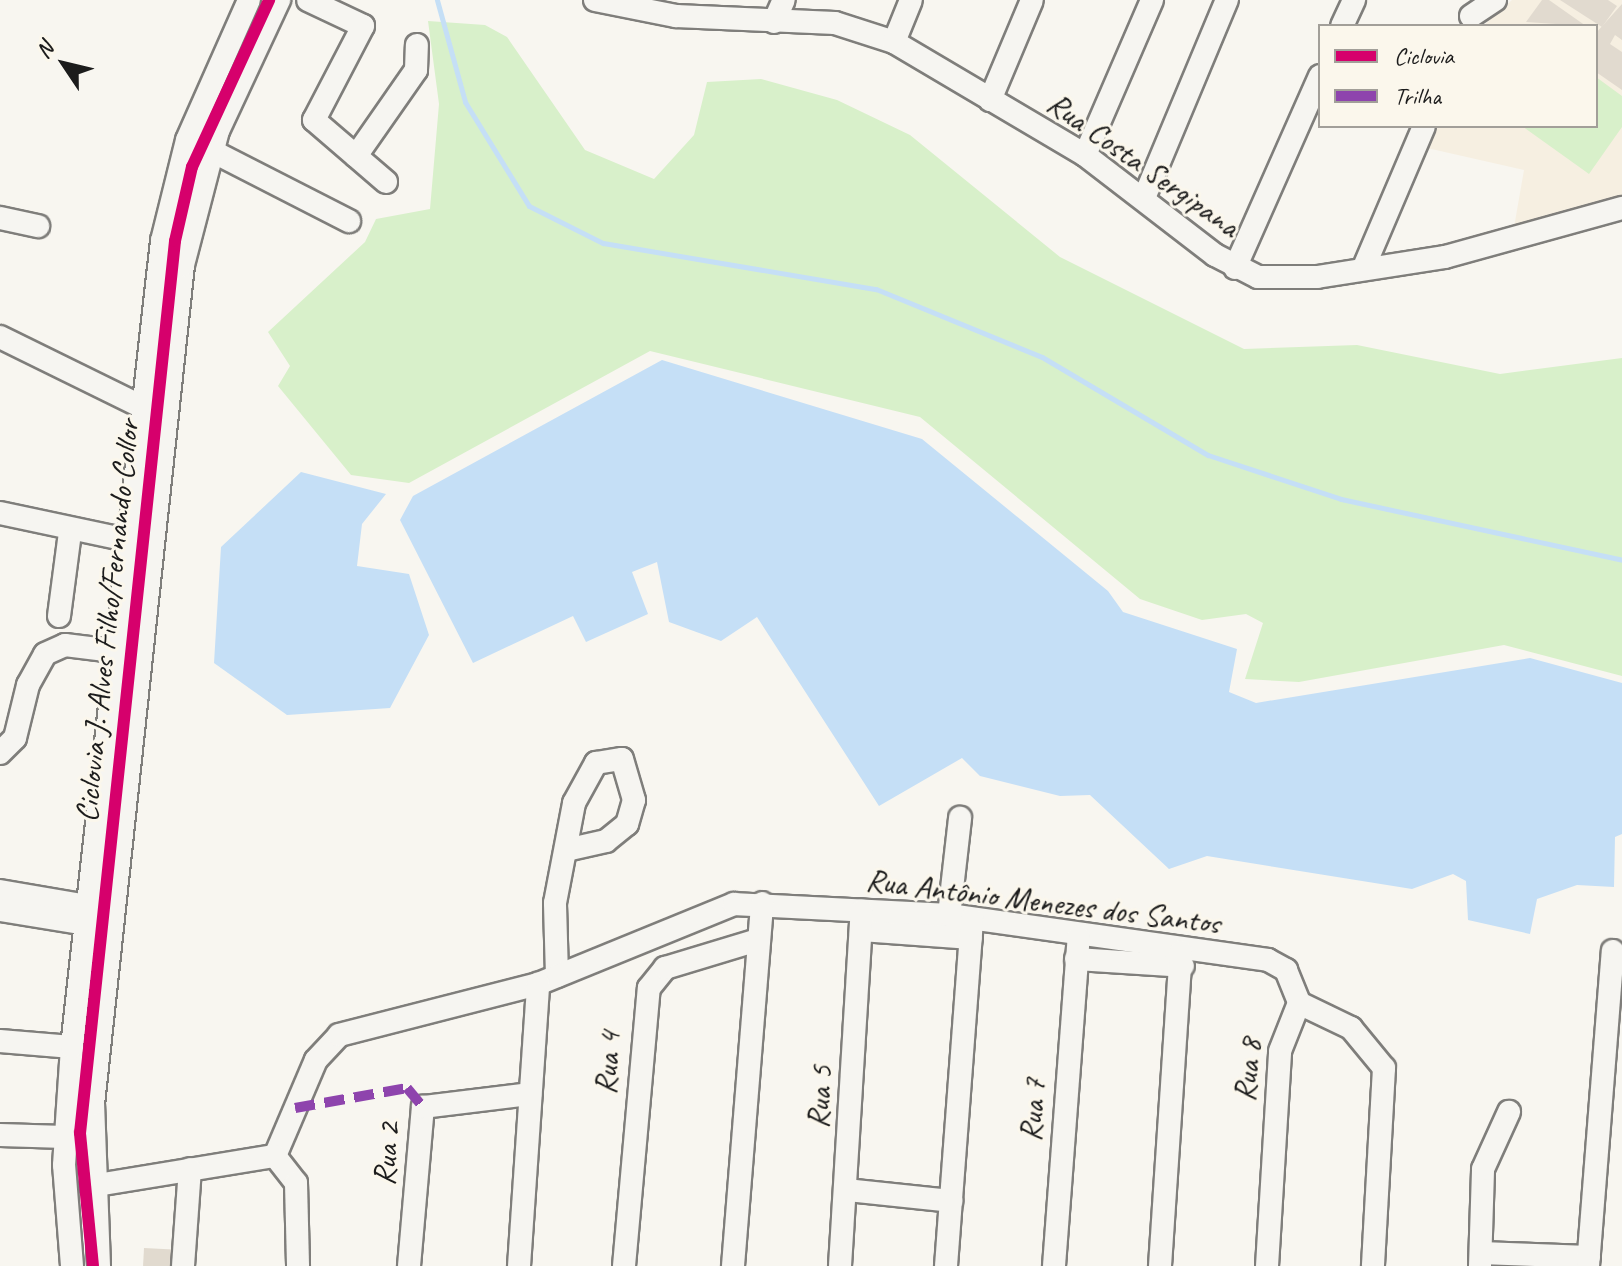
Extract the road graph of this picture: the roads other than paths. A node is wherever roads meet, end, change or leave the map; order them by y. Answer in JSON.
{"nodes":[{"id":1,"x":249,"y":0,"type":"edge"},
{"id":2,"x":279,"y":0,"type":"edge"},
{"id":3,"x":308,"y":0,"type":"edge"},
{"id":4,"x":595,"y":0,"type":"edge"},
{"id":5,"x":784,"y":0,"type":"edge"},
{"id":6,"x":911,"y":0,"type":"edge"},
{"id":7,"x":1032,"y":0,"type":"edge"},
{"id":8,"x":1152,"y":0,"type":"edge"},
{"id":9,"x":1227,"y":0,"type":"edge"},
{"id":10,"x":1354,"y":0,"type":"edge"},
{"id":11,"x":1495,"y":0,"type":"edge"},
{"id":12,"x":648,"y":6,"type":"edge"},
{"id":13,"x":1472,"y":14,"type":"edge"},
{"id":14,"x":774,"y":22,"type":"junction"},
{"id":15,"x":1343,"y":24,"type":"edge"},
{"id":16,"x":894,"y":42,"type":"junction"},
{"id":17,"x":417,"y":45,"type":"dead end"},
{"id":18,"x":1318,"y":81,"type":"edge"},
{"id":19,"x":990,"y":100,"type":"junction"},
{"id":20,"x":1423,"y":128,"type":"edge"},
{"id":21,"x":212,"y":151,"type":"junction"},
{"id":22,"x":1085,"y":155,"type":"junction"},
{"id":23,"x":356,"y":156,"type":"junction"},
{"id":24,"x":386,"y":182,"type":"dead end"},
{"id":25,"x":1144,"y":198,"type":"junction"},
{"id":26,"x":1622,"y":208,"type":"edge"},
{"id":27,"x":0,"y":218,"type":"edge"},
{"id":28,"x":349,"y":221,"type":"dead end"},
{"id":29,"x":38,"y":226,"type":"dead end"},
{"id":30,"x":1364,"y":267,"type":"junction"},
{"id":31,"x":1235,"y":268,"type":"junction"},
{"id":32,"x":0,"y":337,"type":"edge"},
{"id":33,"x":140,"y":406,"type":"junction"},
{"id":34,"x":0,"y":513,"type":"edge"},
{"id":35,"x":70,"y":532,"type":"junction"},
{"id":36,"x":127,"y":540,"type":"junction"},
{"id":37,"x":59,"y":616,"type":"dead end"},
{"id":38,"x":114,"y":651,"type":"junction"},
{"id":39,"x":0,"y":753,"type":"edge"},
{"id":40,"x":960,"y":818,"type":"dead end"},
{"id":41,"x":566,"y":850,"type":"dead end"},
{"id":42,"x":93,"y":864,"type":"junction"},
{"id":43,"x":118,"y":865,"type":"junction"},
{"id":44,"x":0,"y":891,"type":"edge"},
{"id":45,"x":762,"y":903,"type":"junction"},
{"id":46,"x":0,"y":910,"type":"edge"},
{"id":47,"x":87,"y":915,"type":"junction"},
{"id":48,"x":949,"y":915,"type":"junction"},
{"id":49,"x":862,"y":921,"type":"junction"},
{"id":50,"x":971,"y":928,"type":"junction"},
{"id":51,"x":758,"y":940,"type":"junction"},
{"id":52,"x":1078,"y":948,"type":"junction"},
{"id":53,"x":1613,"y":951,"type":"dead end"},
{"id":54,"x":1182,"y":959,"type":"junction"},
{"id":55,"x":548,"y":980,"type":"junction"},
{"id":56,"x":1299,"y":1003,"type":"junction"},
{"id":57,"x":0,"y":1041,"type":"edge"},
{"id":58,"x":72,"y":1047,"type":"junction"},
{"id":59,"x":530,"y":1094,"type":"junction"},
{"id":60,"x":1509,"y":1112,"type":"dead end"},
{"id":61,"x":0,"y":1135,"type":"edge"},
{"id":62,"x":65,"y":1137,"type":"junction"},
{"id":63,"x":275,"y":1156,"type":"junction"},
{"id":64,"x":190,"y":1169,"type":"junction"},
{"id":65,"x":91,"y":1186,"type":"junction"},
{"id":66,"x":847,"y":1190,"type":"junction"},
{"id":67,"x":951,"y":1201,"type":"junction"},
{"id":68,"x":1480,"y":1259,"type":"edge"},
{"id":69,"x":1588,"y":1261,"type":"edge"},
{"id":70,"x":72,"y":1266,"type":"edge"},
{"id":71,"x":99,"y":1266,"type":"edge"},
{"id":72,"x":183,"y":1266,"type":"edge"},
{"id":73,"x":298,"y":1266,"type":"edge"},
{"id":74,"x":409,"y":1266,"type":"edge"},
{"id":75,"x":519,"y":1266,"type":"edge"},
{"id":76,"x":624,"y":1266,"type":"edge"},
{"id":77,"x":733,"y":1266,"type":"edge"},
{"id":78,"x":840,"y":1266,"type":"edge"},
{"id":79,"x":946,"y":1266,"type":"edge"},
{"id":80,"x":953,"y":1266,"type":"edge"},
{"id":81,"x":1054,"y":1266,"type":"edge"},
{"id":82,"x":1160,"y":1266,"type":"edge"},
{"id":83,"x":1267,"y":1266,"type":"edge"},
{"id":84,"x":1373,"y":1266,"type":"edge"}],
"edges":[{"from":1,"to":33,"type":"street"},
{"from":2,"to":21,"type":"street"},
{"from":3,"to":23,"type":"street"},
{"from":4,"to":12,"type":"street","name":"Rua Costa Sergipana"},
{"from":5,"to":14,"type":"street"},
{"from":6,"to":16,"type":"street"},
{"from":7,"to":19,"type":"street"},
{"from":8,"to":22,"type":"street"},
{"from":9,"to":25,"type":"street"},
{"from":10,"to":15,"type":"street"},
{"from":11,"to":13,"type":"street"},
{"from":12,"to":14,"type":"street","name":"Rua Costa Sergipana"},
{"from":14,"to":16,"type":"street","name":"Rua Costa Sergipana"},
{"from":16,"to":19,"type":"street","name":"Rua Costa Sergipana"},
{"from":17,"to":23,"type":"street"},
{"from":18,"to":31,"type":"street"},
{"from":19,"to":22,"type":"street","name":"Rua Costa Sergipana"},
{"from":20,"to":30,"type":"street"},
{"from":21,"to":28,"type":"street"},
{"from":21,"to":43,"type":"street"},
{"from":22,"to":25,"type":"street","name":"Rua Costa Sergipana"},
{"from":23,"to":24,"type":"street"},
{"from":25,"to":31,"type":"street","name":"Rua Costa Sergipana"},
{"from":26,"to":30,"type":"street","name":"Rua Costa Sergipana"},
{"from":27,"to":29,"type":"street"},
{"from":30,"to":31,"type":"street","name":"Rua Costa Sergipana"},
{"from":32,"to":33,"type":"street"},
{"from":33,"to":36,"type":"street"},
{"from":34,"to":35,"type":"street"},
{"from":35,"to":36,"type":"street"},
{"from":35,"to":37,"type":"street"},
{"from":36,"to":38,"type":"street"},
{"from":38,"to":39,"type":"street"},
{"from":38,"to":42,"type":"street"},
{"from":40,"to":48,"type":"street"},
{"from":41,"to":55,"type":"street"},
{"from":42,"to":43,"type":"street"},
{"from":42,"to":47,"type":"street"},
{"from":43,"to":65,"type":"street"},
{"from":44,"to":47,"type":"street"},
{"from":45,"to":49,"type":"street","name":"Rua Antônio Menezes dos Santos"},
{"from":45,"to":51,"type":"street"},
{"from":45,"to":55,"type":"street","name":"Rua Antônio Menezes dos Santos"},
{"from":46,"to":47,"type":"street"},
{"from":47,"to":58,"type":"street"},
{"from":48,"to":49,"type":"street","name":"Rua Antônio Menezes dos Santos"},
{"from":48,"to":50,"type":"street","name":"Rua Antônio Menezes dos Santos"},
{"from":49,"to":50,"type":"street"},
{"from":49,"to":66,"type":"street","name":"Rua 5"},
{"from":50,"to":52,"type":"street","name":"Rua Antônio Menezes dos Santos"},
{"from":50,"to":67,"type":"street"},
{"from":51,"to":76,"type":"street","name":"Rua 4"},
{"from":51,"to":77,"type":"street"},
{"from":52,"to":54,"type":"street","name":"Rua Antônio Menezes dos Santos"},
{"from":52,"to":81,"type":"street","name":"Rua 7"},
{"from":53,"to":69,"type":"street"},
{"from":54,"to":56,"type":"street","name":"Rua Antônio Menezes dos Santos"},
{"from":54,"to":82,"type":"street"},
{"from":55,"to":59,"type":"street"},
{"from":55,"to":63,"type":"street","name":"Rua Antônio Menezes dos Santos"},
{"from":56,"to":83,"type":"street","name":"Rua 8"},
{"from":56,"to":84,"type":"street","name":"Rua 8"},
{"from":57,"to":58,"type":"street"},
{"from":58,"to":62,"type":"street"},
{"from":59,"to":74,"type":"street","name":"Rua 2"},
{"from":59,"to":75,"type":"street"},
{"from":60,"to":68,"type":"street"},
{"from":61,"to":62,"type":"street"},
{"from":62,"to":70,"type":"street"},
{"from":63,"to":64,"type":"street"},
{"from":63,"to":73,"type":"street"},
{"from":64,"to":65,"type":"street"},
{"from":64,"to":72,"type":"street"},
{"from":65,"to":71,"type":"street"},
{"from":66,"to":67,"type":"street"},
{"from":66,"to":78,"type":"street","name":"Rua 5"},
{"from":67,"to":79,"type":"street"},
{"from":68,"to":69,"type":"street"},
{"from":79,"to":80,"type":"street"}]}
